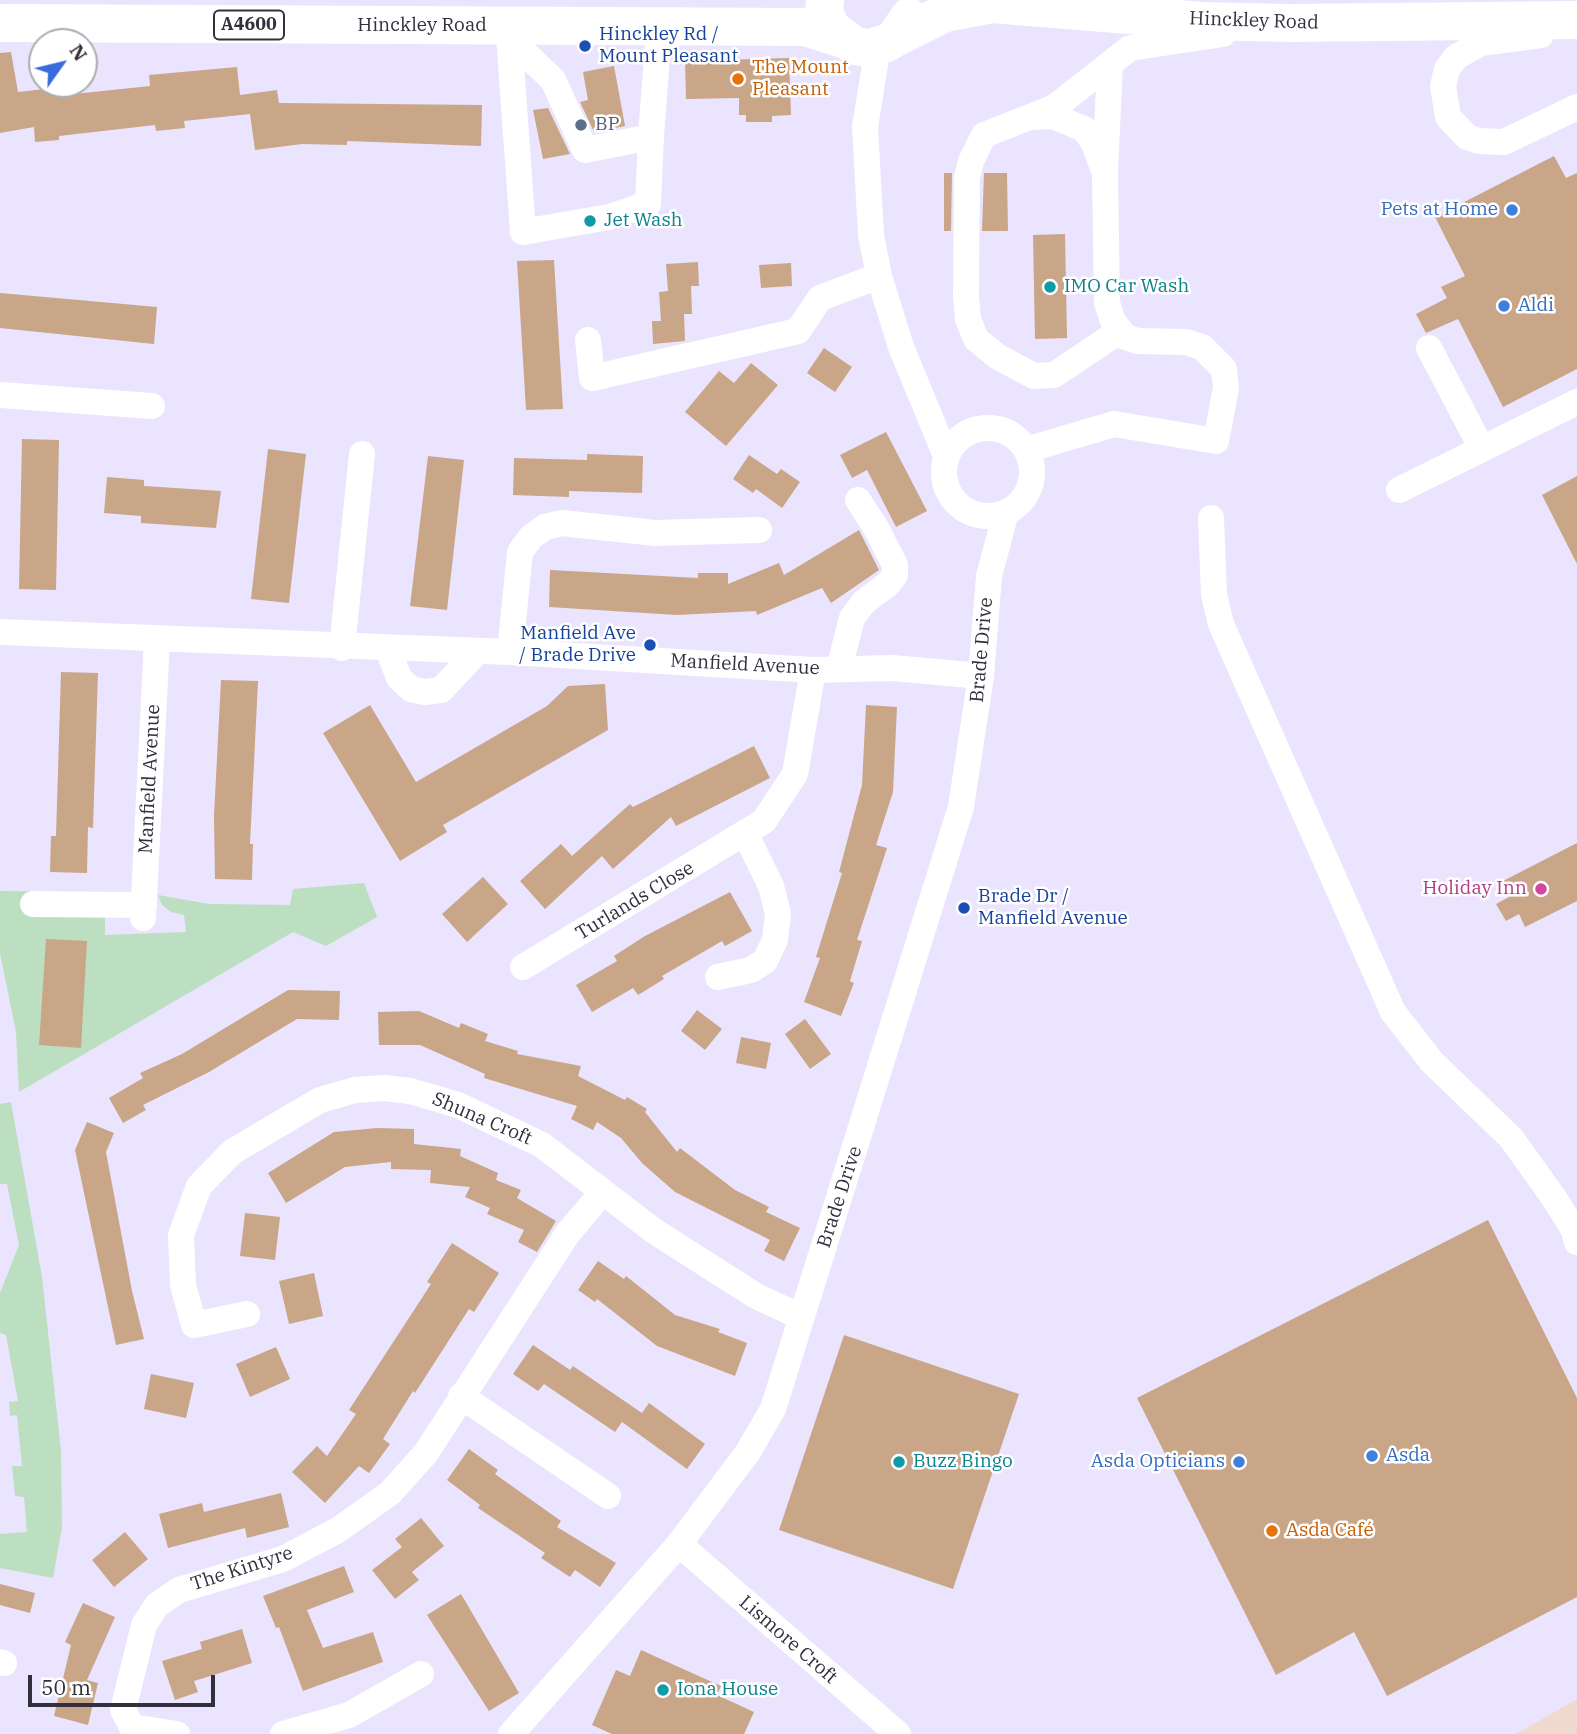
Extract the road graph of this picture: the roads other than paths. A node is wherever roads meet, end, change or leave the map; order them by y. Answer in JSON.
{"nodes":[{"id":1,"x":825,"y":0,"type":"edge"},
{"id":2,"x":911,"y":0,"type":"edge"},
{"id":3,"x":1577,"y":20,"type":"edge"},
{"id":4,"x":0,"y":23,"type":"edge"},
{"id":5,"x":1290,"y":23,"type":"junction"},
{"id":6,"x":682,"y":27,"type":"junction"},
{"id":7,"x":1577,"y":30,"type":"edge"},
{"id":8,"x":504,"y":32,"type":"junction"},
{"id":9,"x":868,"y":42,"type":"junction"},
{"id":10,"x":1110,"y":64,"type":"junction"},
{"id":11,"x":1577,"y":107,"type":"edge"},
{"id":12,"x":1034,"y":117,"type":"junction"},
{"id":13,"x":651,"y":137,"type":"junction"},
{"id":14,"x":1105,"y":173,"type":"junction"},
{"id":15,"x":879,"y":276,"type":"junction"},
{"id":16,"x":1118,"y":332,"type":"junction"},
{"id":17,"x":588,"y":340,"type":"dead end"},
{"id":18,"x":1429,"y":348,"type":"dead end"},
{"id":19,"x":917,"y":382,"type":"junction"},
{"id":20,"x":0,"y":395,"type":"edge"},
{"id":21,"x":1577,"y":401,"type":"edge"},
{"id":22,"x":152,"y":406,"type":"dead end"},
{"id":23,"x":963,"y":434,"type":"junction"},
{"id":24,"x":1482,"y":449,"type":"junction"},
{"id":25,"x":1026,"y":450,"type":"junction"},
{"id":26,"x":362,"y":454,"type":"dead end"},
{"id":27,"x":946,"y":456,"type":"junction"},
{"id":28,"x":1399,"y":490,"type":"dead end"},
{"id":29,"x":858,"y":499,"type":"dead end"},
{"id":30,"x":994,"y":514,"type":"junction"},
{"id":31,"x":1211,"y":518,"type":"dead end"},
{"id":32,"x":759,"y":530,"type":"dead end"},
{"id":33,"x":0,"y":632,"type":"edge"},
{"id":34,"x":157,"y":640,"type":"junction"},
{"id":35,"x":342,"y":648,"type":"junction"},
{"id":36,"x":388,"y":649,"type":"junction"},
{"id":37,"x":478,"y":651,"type":"junction"},
{"id":38,"x":510,"y":652,"type":"junction"},
{"id":39,"x":826,"y":670,"type":"junction"},
{"id":40,"x":981,"y":676,"type":"junction"},
{"id":41,"x":746,"y":835,"type":"junction"},
{"id":42,"x":33,"y":904,"type":"dead end"},
{"id":43,"x":523,"y":967,"type":"dead end"},
{"id":44,"x":718,"y":977,"type":"dead end"},
{"id":45,"x":602,"y":1193,"type":"junction"},
{"id":46,"x":1577,"y":1242,"type":"edge"},
{"id":47,"x":247,"y":1314,"type":"dead end"},
{"id":48,"x":801,"y":1317,"type":"junction"},
{"id":49,"x":461,"y":1396,"type":"junction"},
{"id":50,"x":608,"y":1496,"type":"dead end"},
{"id":51,"x":679,"y":1544,"type":"junction"},
{"id":52,"x":421,"y":1674,"type":"dead end"},
{"id":53,"x":120,"y":1722,"type":"edge"},
{"id":54,"x":177,"y":1734,"type":"edge"},
{"id":55,"x":283,"y":1734,"type":"edge"},
{"id":56,"x":512,"y":1734,"type":"edge"},
{"id":57,"x":898,"y":1734,"type":"edge"}],
"edges":[{"from":1,"to":9,"type":"highway"},
{"from":2,"to":9,"type":"highway"},
{"from":3,"to":5,"type":"highway","name":"Hinckley Road"},
{"from":4,"to":8,"type":"highway","name":"Hinckley Road","number":"A4600"},
{"from":5,"to":9,"type":"highway","name":"Hinckley Road"},
{"from":5,"to":10,"type":"street"},
{"from":6,"to":8,"type":"highway","name":"Hinckley Road","number":"A4600"},
{"from":6,"to":9,"type":"highway","name":"Hinckley Road","number":"A4600"},
{"from":6,"to":13,"type":"street"},
{"from":7,"to":11,"type":"street"},
{"from":8,"to":13,"type":"street"},
{"from":8,"to":13,"type":"street"},
{"from":9,"to":15,"type":"street"},
{"from":10,"to":12,"type":"street"},
{"from":10,"to":14,"type":"street"},
{"from":12,"to":14,"type":"street"},
{"from":12,"to":16,"type":"street"},
{"from":14,"to":16,"type":"street"},
{"from":15,"to":17,"type":"street"},
{"from":15,"to":19,"type":"street"},
{"from":16,"to":25,"type":"street"},
{"from":18,"to":24,"type":"street"},
{"from":19,"to":23,"type":"street"},
{"from":19,"to":27,"type":"street"},
{"from":20,"to":22,"type":"street"},
{"from":21,"to":24,"type":"street"},
{"from":23,"to":25,"type":"street"},
{"from":23,"to":27,"type":"street"},
{"from":24,"to":28,"type":"street"},
{"from":25,"to":30,"type":"street"},
{"from":26,"to":35,"type":"street"},
{"from":27,"to":30,"type":"street"},
{"from":29,"to":39,"type":"street","name":"Turlands Close"},
{"from":30,"to":40,"type":"street","name":"Brade Drive"},
{"from":31,"to":46,"type":"street"},
{"from":32,"to":38,"type":"street"},
{"from":33,"to":34,"type":"street","name":"Manfield Avenue"},
{"from":34,"to":35,"type":"street","name":"Manfield Avenue"},
{"from":34,"to":42,"type":"street","name":"Manfield Avenue"},
{"from":35,"to":36,"type":"street","name":"Manfield Avenue"},
{"from":36,"to":37,"type":"street","name":"Manfield Avenue"},
{"from":36,"to":37,"type":"street"},
{"from":37,"to":38,"type":"street","name":"Manfield Avenue"},
{"from":38,"to":39,"type":"street","name":"Manfield Avenue"},
{"from":39,"to":40,"type":"street","name":"Manfield Avenue"},
{"from":39,"to":41,"type":"street","name":"Turlands Close"},
{"from":40,"to":48,"type":"street","name":"Brade Drive"},
{"from":41,"to":43,"type":"street","name":"Turlands Close"},
{"from":41,"to":44,"type":"street"},
{"from":45,"to":47,"type":"street","name":"Shuna Croft"},
{"from":45,"to":48,"type":"street","name":"Shuna Croft"},
{"from":45,"to":49,"type":"street","name":"The Kintyre"},
{"from":48,"to":51,"type":"street","name":"Brade Drive"},
{"from":49,"to":50,"type":"street"},
{"from":49,"to":53,"type":"street","name":"The Kintyre"},
{"from":51,"to":56,"type":"street","name":"Brade Drive"},
{"from":51,"to":57,"type":"street","name":"Lismore Croft"},
{"from":52,"to":55,"type":"street"},
{"from":53,"to":54,"type":"street","name":"The Kintyre"}]}
